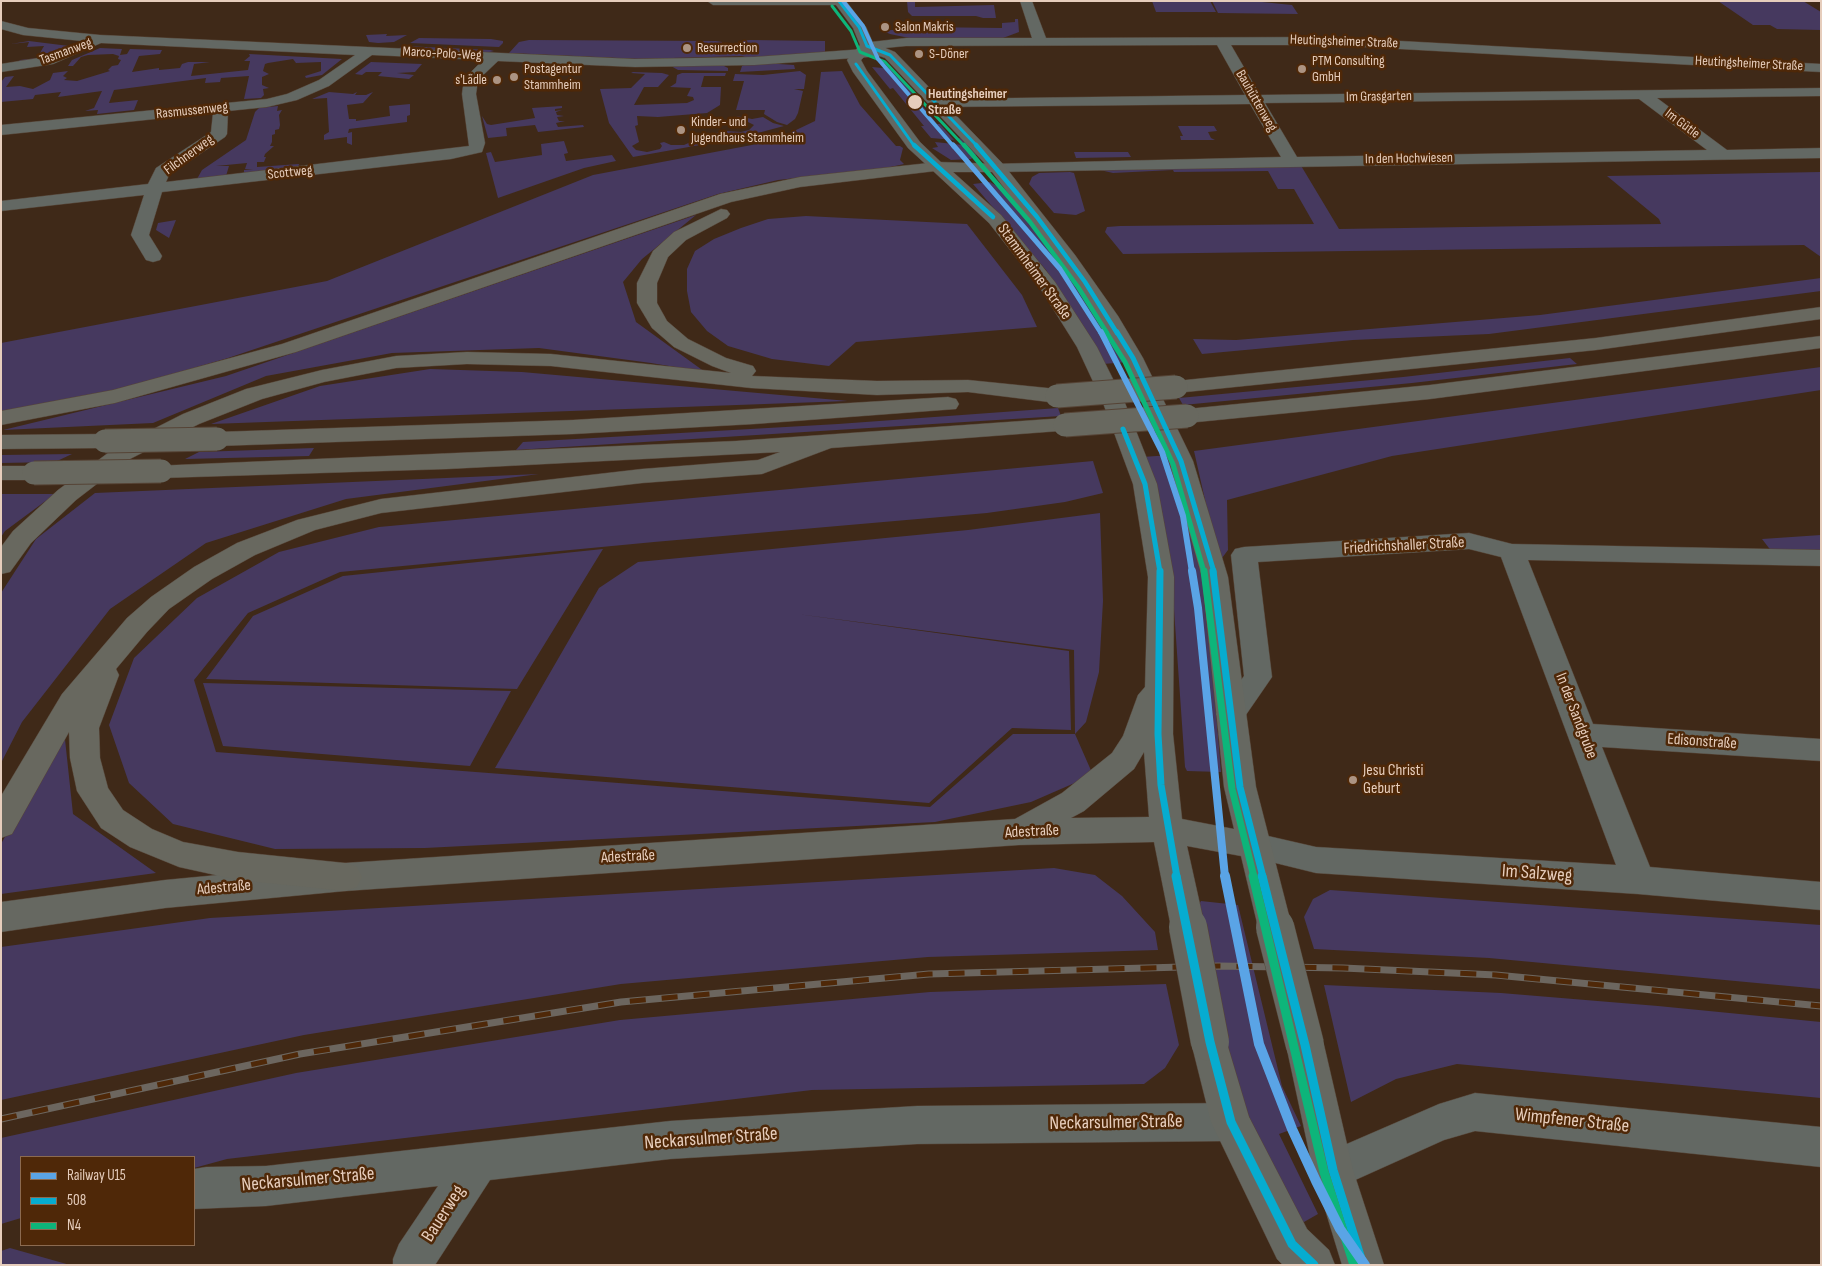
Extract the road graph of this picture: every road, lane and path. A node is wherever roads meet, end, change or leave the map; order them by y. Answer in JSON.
{"nodes":[{"id":1,"x":713,"y":1,"type":"edge"},
{"id":2,"x":839,"y":1,"type":"edge"},
{"id":3,"x":1026,"y":1,"type":"edge"},
{"id":4,"x":1,"y":25,"type":"edge"},
{"id":5,"x":100,"y":39,"type":"junction"},
{"id":6,"x":1221,"y":40,"type":"junction"},
{"id":7,"x":1040,"y":41,"type":"junction"},
{"id":8,"x":863,"y":50,"type":"junction"},
{"id":9,"x":369,"y":51,"type":"junction"},
{"id":10,"x":883,"y":52,"type":"joint"},
{"id":11,"x":494,"y":57,"type":"junction"},
{"id":12,"x":1,"y":68,"type":"edge"},
{"id":13,"x":1821,"y":68,"type":"edge"},
{"id":14,"x":1821,"y":92,"type":"edge"},
{"id":15,"x":1642,"y":94,"type":"junction"},
{"id":16,"x":1256,"y":99,"type":"junction"},
{"id":17,"x":938,"y":103,"type":"junction"},
{"id":18,"x":221,"y":108,"type":"junction"},
{"id":19,"x":1,"y":130,"type":"edge"},
{"id":20,"x":1821,"y":153,"type":"edge"},
{"id":21,"x":1722,"y":154,"type":"junction"},
{"id":22,"x":1291,"y":162,"type":"junction"},
{"id":23,"x":997,"y":167,"type":"junction"},
{"id":24,"x":945,"y":173,"type":"junction"},
{"id":25,"x":154,"y":188,"type":"junction"},
{"id":26,"x":1,"y":206,"type":"edge"},
{"id":27,"x":153,"y":256,"type":"dead end"},
{"id":28,"x":1821,"y":313,"type":"edge"},
{"id":29,"x":1821,"y":342,"type":"edge"},
{"id":30,"x":808,"y":384,"type":"junction"},
{"id":31,"x":1057,"y":396,"type":"junction"},
{"id":32,"x":1,"y":418,"type":"edge"},
{"id":33,"x":1,"y":442,"type":"edge"},
{"id":34,"x":826,"y":442,"type":"junction"},
{"id":35,"x":1,"y":473,"type":"edge"},
{"id":36,"x":1512,"y":552,"type":"junction"},
{"id":37,"x":1821,"y":558,"type":"edge"},
{"id":38,"x":1,"y":566,"type":"edge"},
{"id":39,"x":113,"y":655,"type":"junction"},
{"id":40,"x":1160,"y":673,"type":"junction"},
{"id":41,"x":1231,"y":714,"type":"junction"},
{"id":42,"x":1584,"y":735,"type":"junction"},
{"id":43,"x":1821,"y":750,"type":"edge"},
{"id":44,"x":1,"y":824,"type":"edge"},
{"id":45,"x":1167,"y":829,"type":"junction"},
{"id":46,"x":1019,"y":832,"type":"junction"},
{"id":47,"x":1255,"y":846,"type":"junction"},
{"id":48,"x":345,"y":877,"type":"junction"},
{"id":49,"x":1638,"y":880,"type":"junction"},
{"id":50,"x":1821,"y":896,"type":"edge"},
{"id":51,"x":1,"y":918,"type":"edge"},
{"id":52,"x":1231,"y":1122,"type":"junction"},
{"id":53,"x":1821,"y":1147,"type":"edge"},
{"id":54,"x":477,"y":1164,"type":"junction"},
{"id":55,"x":1333,"y":1170,"type":"junction"},
{"id":56,"x":195,"y":1189,"type":"edge"},
{"id":57,"x":414,"y":1265,"type":"edge"},
{"id":58,"x":1314,"y":1265,"type":"edge"},
{"id":59,"x":1363,"y":1265,"type":"edge"}],
"edges":[{"from":1,"to":2,"type":"street"},
{"from":2,"to":8,"type":"street"},
{"from":3,"to":7,"type":"street"},
{"from":4,"to":5,"type":"street","name":"Marco-Polo-Weg"},
{"from":5,"to":9,"type":"street","name":"Marco-Polo-Weg"},
{"from":5,"to":12,"type":"street","name":"Tasmanweg"},
{"from":6,"to":7,"type":"street","name":"Heutingsheimer Straße"},
{"from":6,"to":13,"type":"street","name":"Heutingsheimer Straße"},
{"from":6,"to":16,"type":"street","name":"Bauhüttenweg"},
{"from":7,"to":8,"type":"street","name":"Heutingsheimer Straße"},
{"from":8,"to":10,"type":"street","name":"Marco-Polo-Weg"},
{"from":8,"to":11,"type":"street","name":"Marco-Polo-Weg"},
{"from":8,"to":24,"type":"street","name":"Stammheimer Straße"},
{"from":9,"to":11,"type":"street","name":"Marco-Polo-Weg"},
{"from":9,"to":18,"type":"street","name":"Rasmussenweg"},
{"from":10,"to":17,"type":"street","name":"Stammheimer Straße"},
{"from":11,"to":25,"type":"street","name":"Scottweg"},
{"from":14,"to":15,"type":"street","name":"Im Grasgarten"},
{"from":15,"to":16,"type":"street","name":"Im Grasgarten"},
{"from":15,"to":21,"type":"street","name":"Im Gütle"},
{"from":16,"to":17,"type":"street","name":"Im Grasgarten"},
{"from":16,"to":22,"type":"street","name":"Bauhüttenweg"},
{"from":17,"to":23,"type":"street","name":"Stammheimer Straße"},
{"from":18,"to":19,"type":"street","name":"Rasmussenweg"},
{"from":18,"to":25,"type":"street","name":"Filchnerweg"},
{"from":20,"to":21,"type":"street","name":"In den Hochwiesen"},
{"from":21,"to":22,"type":"street","name":"In den Hochwiesen"},
{"from":22,"to":23,"type":"street","name":"In den Hochwiesen"},
{"from":23,"to":24,"type":"main road"},
{"from":23,"to":41,"type":"main road","name":"Stammheimer Straße"},
{"from":24,"to":30,"type":"highway"},
{"from":24,"to":32,"type":"highway"},
{"from":24,"to":40,"type":"main road","name":"Stammheimer Straße"},
{"from":25,"to":26,"type":"street","name":"Scottweg"},
{"from":25,"to":27,"type":"street","name":"Filchnerweg"},
{"from":28,"to":31,"type":"highway","bridge":true},
{"from":29,"to":34,"type":"highway","bridge":true},
{"from":30,"to":31,"type":"highway"},
{"from":30,"to":38,"type":"highway"},
{"from":31,"to":33,"type":"highway","bridge":true},
{"from":34,"to":35,"type":"highway","bridge":true},
{"from":34,"to":39,"type":"highway"},
{"from":36,"to":37,"type":"street","name":"Friedrichshaller Straße"},
{"from":36,"to":41,"type":"street","name":"Friedrichshaller Straße"},
{"from":36,"to":42,"type":"street","name":"In der Sandgrube"},
{"from":39,"to":44,"type":"highway"},
{"from":39,"to":48,"type":"highway"},
{"from":40,"to":45,"type":"main road","name":"Stammheimer Straße"},
{"from":40,"to":46,"type":"main road"},
{"from":41,"to":47,"type":"main road","name":"Stammheimer Straße"},
{"from":42,"to":43,"type":"street","name":"Edisonstraße"},
{"from":42,"to":49,"type":"street","name":"In der Sandgrube"},
{"from":45,"to":46,"type":"main road","name":"Adestraße"},
{"from":45,"to":47,"type":"main road","name":"Adestraße"},
{"from":45,"to":52,"type":"main road","name":"Stammheimer Straße","bridge":true},
{"from":46,"to":48,"type":"main road","name":"Adestraße"},
{"from":47,"to":49,"type":"street","name":"Im Salzweg"},
{"from":47,"to":55,"type":"main road","name":"Stammheimer Straße","bridge":true},
{"from":48,"to":51,"type":"main road","name":"Adestraße"},
{"from":49,"to":50,"type":"street","name":"Im Salzweg"},
{"from":52,"to":54,"type":"street","name":"Neckarsulmer Straße"},
{"from":52,"to":58,"type":"main road","name":"Stammheimer Straße"},
{"from":53,"to":55,"type":"street","name":"Wimpfener Straße"},
{"from":54,"to":56,"type":"street","name":"Neckarsulmer Straße"},
{"from":54,"to":57,"type":"street","name":"Bauerweg"},
{"from":55,"to":59,"type":"main road","name":"Stammheimer Straße"}]}
